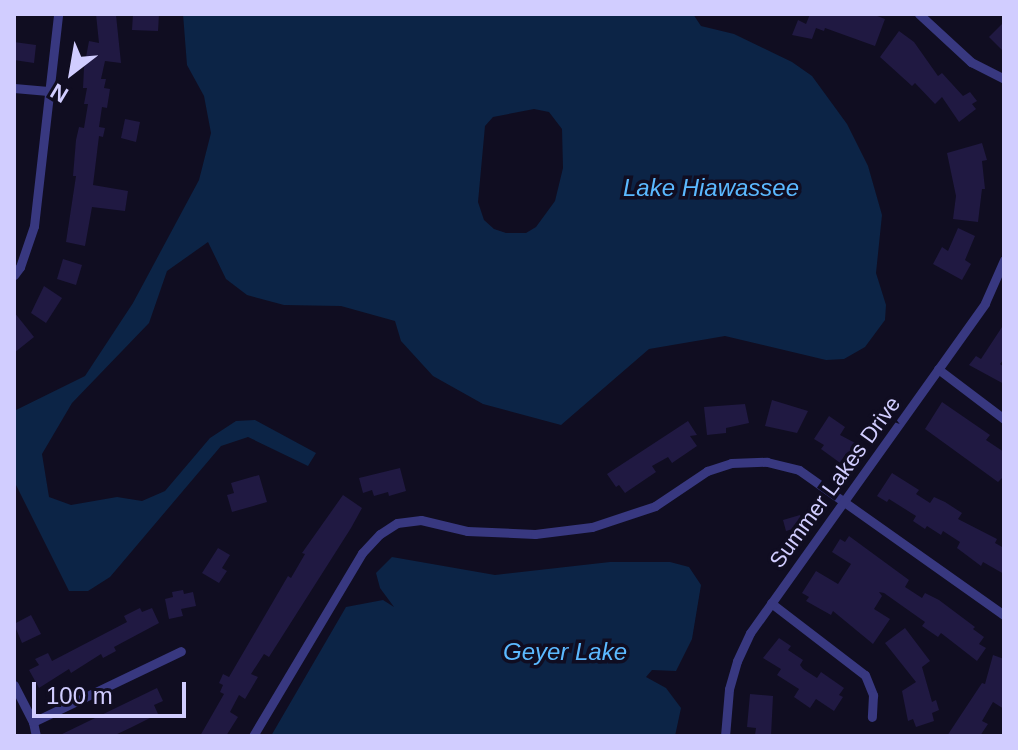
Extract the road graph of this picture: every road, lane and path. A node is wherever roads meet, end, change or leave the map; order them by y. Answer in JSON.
{"nodes":[{"id":1,"x":58,"y":14,"type":"edge"},
{"id":2,"x":919,"y":14,"type":"edge"},
{"id":3,"x":1004,"y":79,"type":"edge"},
{"id":4,"x":14,"y":88,"type":"edge"},
{"id":5,"x":51,"y":91,"type":"junction"},
{"id":6,"x":1004,"y":260,"type":"edge"},
{"id":7,"x":14,"y":275,"type":"edge"},
{"id":8,"x":938,"y":369,"type":"junction"},
{"id":9,"x":1004,"y":419,"type":"edge"},
{"id":10,"x":844,"y":499,"type":"junction"},
{"id":11,"x":771,"y":603,"type":"junction"},
{"id":12,"x":1004,"y":615,"type":"edge"},
{"id":13,"x":181,"y":651,"type":"dead end"},
{"id":14,"x":14,"y":685,"type":"edge"},
{"id":15,"x":872,"y":717,"type":"dead end"},
{"id":16,"x":33,"y":722,"type":"junction"},
{"id":17,"x":36,"y":736,"type":"edge"},
{"id":18,"x":253,"y":736,"type":"edge"},
{"id":19,"x":725,"y":736,"type":"edge"}],
"edges":[{"from":1,"to":5,"type":"street"},
{"from":2,"to":3,"type":"street"},
{"from":4,"to":5,"type":"street"},
{"from":5,"to":7,"type":"street"},
{"from":6,"to":8,"type":"street","name":"Summer Lakes Drive"},
{"from":8,"to":9,"type":"street"},
{"from":8,"to":10,"type":"street","name":"Summer Lakes Drive"},
{"from":10,"to":11,"type":"street","name":"Summer Lakes Drive"},
{"from":10,"to":12,"type":"street"},
{"from":10,"to":18,"type":"street"},
{"from":11,"to":15,"type":"street"},
{"from":11,"to":19,"type":"street","name":"Summer Lakes Drive"},
{"from":13,"to":16,"type":"street"},
{"from":14,"to":16,"type":"street"},
{"from":16,"to":17,"type":"street"}]}
